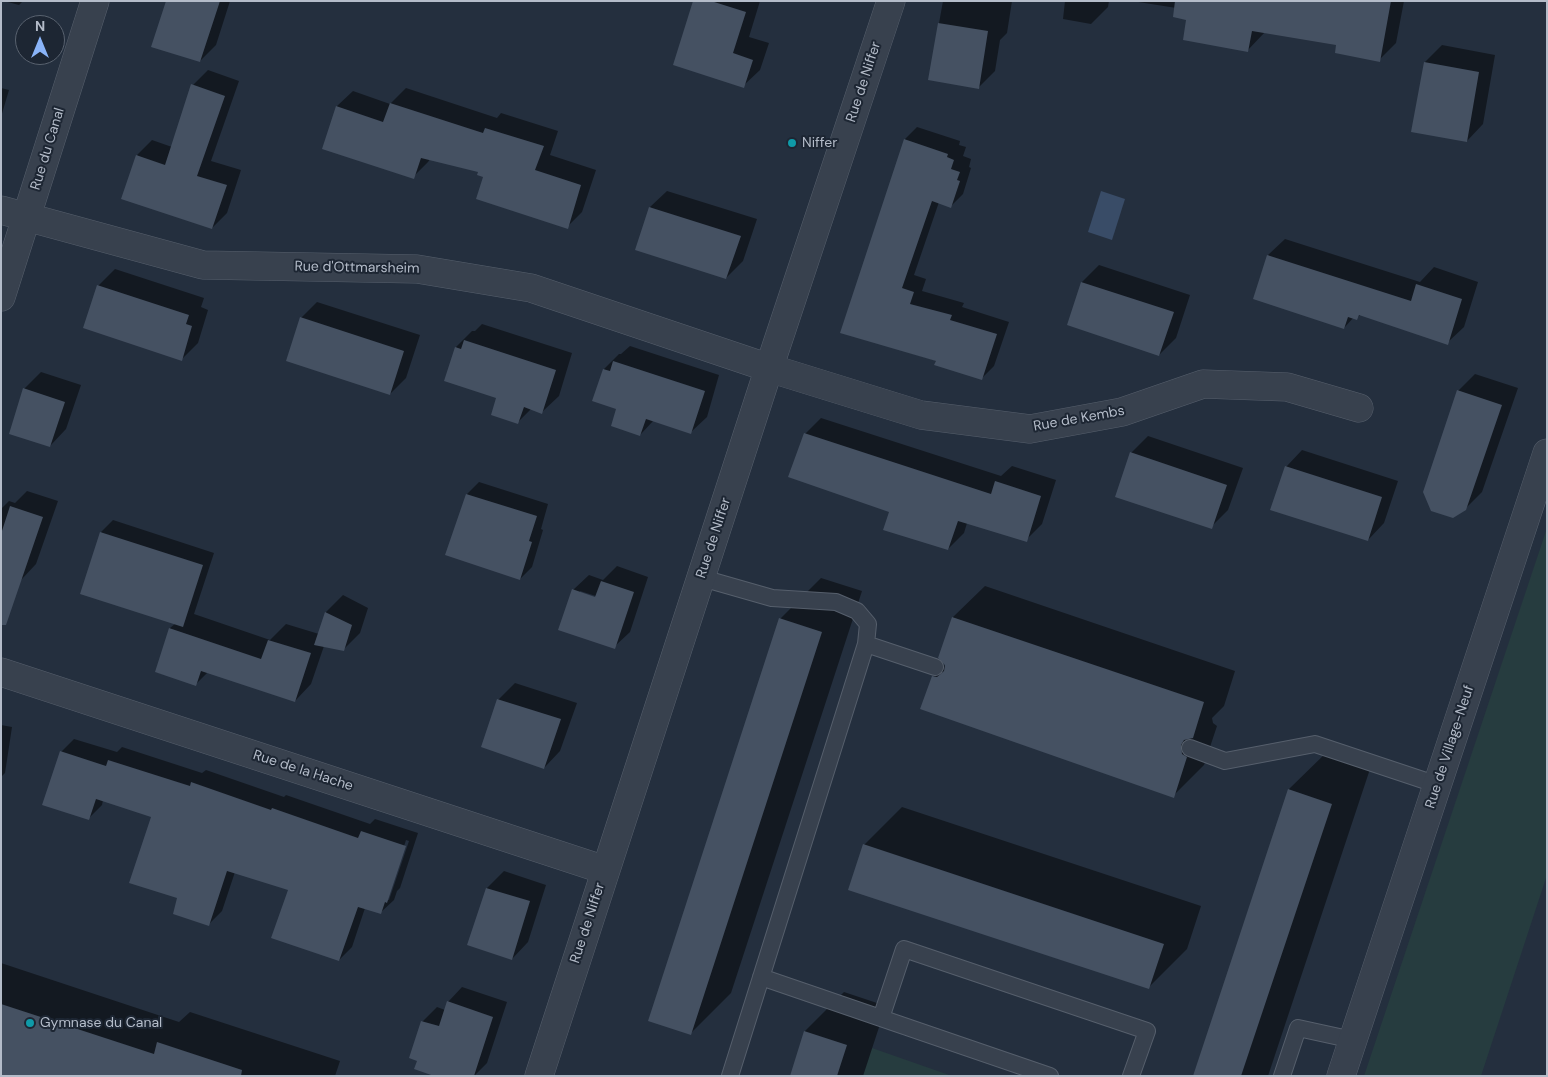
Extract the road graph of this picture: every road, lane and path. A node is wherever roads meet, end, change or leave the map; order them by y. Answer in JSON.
{"nodes":[{"id":1,"x":95,"y":1,"type":"edge"},
{"id":2,"x":891,"y":1,"type":"edge"},
{"id":3,"x":14,"y":214,"type":"edge"},
{"id":4,"x":1,"y":297,"type":"edge"},
{"id":5,"x":769,"y":368,"type":"junction"},
{"id":6,"x":1359,"y":408,"type":"dead end"},
{"id":7,"x":1547,"y":453,"type":"edge"},
{"id":8,"x":702,"y":578,"type":"junction"},
{"id":9,"x":866,"y":644,"type":"junction"},
{"id":10,"x":935,"y":667,"type":"dead end"},
{"id":11,"x":1,"y":672,"type":"edge"},
{"id":12,"x":1190,"y":748,"type":"dead end"},
{"id":13,"x":1438,"y":785,"type":"junction"},
{"id":14,"x":606,"y":870,"type":"junction"},
{"id":15,"x":762,"y":977,"type":"junction"},
{"id":16,"x":881,"y":1018,"type":"junction"},
{"id":17,"x":1353,"y":1040,"type":"junction"},
{"id":18,"x":544,"y":1074,"type":"edge"},
{"id":19,"x":730,"y":1076,"type":"edge"},
{"id":20,"x":1050,"y":1076,"type":"edge"},
{"id":21,"x":1132,"y":1076,"type":"edge"},
{"id":22,"x":1282,"y":1076,"type":"edge"},
{"id":23,"x":1341,"y":1076,"type":"edge"}],
"edges":[{"from":1,"to":3,"type":"street","name":"Rue du Canal"},
{"from":2,"to":5,"type":"street","name":"Rue de Niffer"},
{"from":3,"to":4,"type":"street","name":"Rue du Canal"},
{"from":3,"to":5,"type":"street","name":"Rue d'Ottmarsheim"},
{"from":5,"to":6,"type":"street","name":"Rue de Kembs"},
{"from":5,"to":8,"type":"street","name":"Rue de Niffer"},
{"from":7,"to":13,"type":"street","name":"Rue de Village-Neuf"},
{"from":8,"to":9,"type":"lane"},
{"from":8,"to":14,"type":"street","name":"Rue de Niffer"},
{"from":9,"to":10,"type":"lane"},
{"from":9,"to":15,"type":"lane"},
{"from":11,"to":14,"type":"street","name":"Rue de la Hache"},
{"from":12,"to":13,"type":"lane"},
{"from":13,"to":17,"type":"street","name":"Rue de Village-Neuf"},
{"from":14,"to":18,"type":"street","name":"Rue de Niffer"},
{"from":15,"to":16,"type":"lane"},
{"from":15,"to":19,"type":"lane"},
{"from":16,"to":20,"type":"lane"},
{"from":16,"to":21,"type":"lane"},
{"from":17,"to":22,"type":"lane"},
{"from":17,"to":23,"type":"street","name":"Rue de Village-Neuf"}]}
